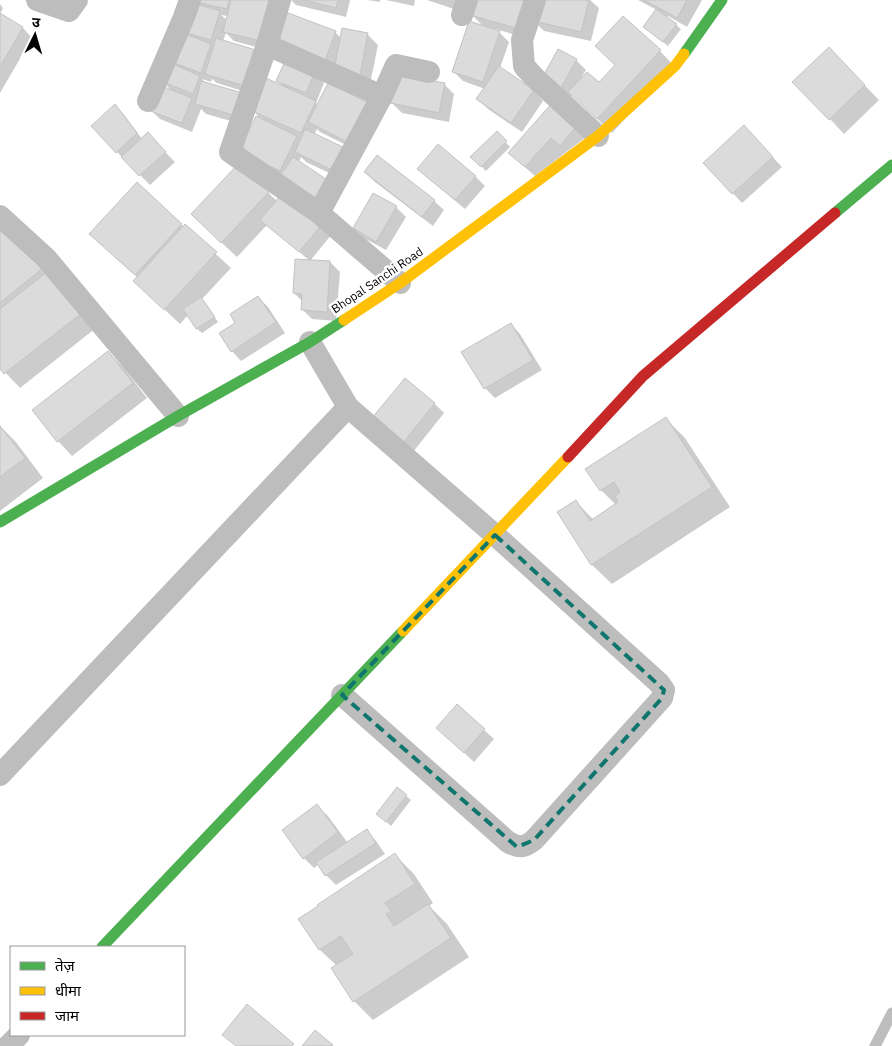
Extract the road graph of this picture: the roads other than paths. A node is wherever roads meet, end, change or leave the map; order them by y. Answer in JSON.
{"nodes":[{"id":1,"x":37,"y":0,"type":"edge"},
{"id":2,"x":76,"y":0,"type":"edge"},
{"id":3,"x":190,"y":0,"type":"edge"},
{"id":4,"x":280,"y":0,"type":"edge"},
{"id":5,"x":535,"y":0,"type":"edge"},
{"id":6,"x":722,"y":0,"type":"edge"},
{"id":7,"x":267,"y":45,"type":"junction"},
{"id":8,"x":429,"y":72,"type":"dead end"},
{"id":9,"x":382,"y":96,"type":"junction"},
{"id":10,"x":148,"y":101,"type":"dead end"},
{"id":11,"x":598,"y":136,"type":"junction"},
{"id":12,"x":892,"y":165,"type":"edge"},
{"id":13,"x":319,"y":213,"type":"junction"},
{"id":14,"x":0,"y":216,"type":"edge"},
{"id":15,"x":400,"y":283,"type":"junction"},
{"id":16,"x":310,"y":342,"type":"junction"},
{"id":17,"x":348,"y":407,"type":"junction"},
{"id":18,"x":178,"y":416,"type":"junction"},
{"id":19,"x":0,"y":522,"type":"edge"},
{"id":20,"x":495,"y":535,"type":"junction"},
{"id":21,"x":342,"y":695,"type":"junction"},
{"id":22,"x":0,"y":775,"type":"edge"},
{"id":23,"x":103,"y":946,"type":"edge"},
{"id":24,"x":892,"y":1013,"type":"edge"},
{"id":25,"x":18,"y":1036,"type":"edge"},
{"id":26,"x":8,"y":1046,"type":"edge"},
{"id":27,"x":875,"y":1046,"type":"edge"}],
"edges":[{"from":1,"to":2,"type":"street"},
{"from":3,"to":10,"type":"street"},
{"from":4,"to":7,"type":"street"},
{"from":5,"to":11,"type":"street"},
{"from":6,"to":11,"type":"street","name":"Bhopal Sanchi Road"},
{"from":7,"to":9,"type":"street"},
{"from":7,"to":13,"type":"street"},
{"from":8,"to":9,"type":"street"},
{"from":9,"to":13,"type":"street"},
{"from":11,"to":15,"type":"street","name":"Bhopal Sanchi Road"},
{"from":12,"to":20,"type":"street"},
{"from":13,"to":15,"type":"street"},
{"from":14,"to":18,"type":"street"},
{"from":15,"to":16,"type":"street","name":"Bhopal Sanchi Road"},
{"from":16,"to":17,"type":"street"},
{"from":16,"to":18,"type":"street","name":"Bhopal Sanchi Road"},
{"from":17,"to":20,"type":"street"},
{"from":17,"to":22,"type":"street"},
{"from":18,"to":19,"type":"street","name":"Bhopal Sanchi Road"},
{"from":20,"to":21,"type":"street"},
{"from":20,"to":21,"type":"street"},
{"from":21,"to":23,"type":"street"},
{"from":24,"to":27,"type":"lane"},
{"from":25,"to":26,"type":"street"}]}
